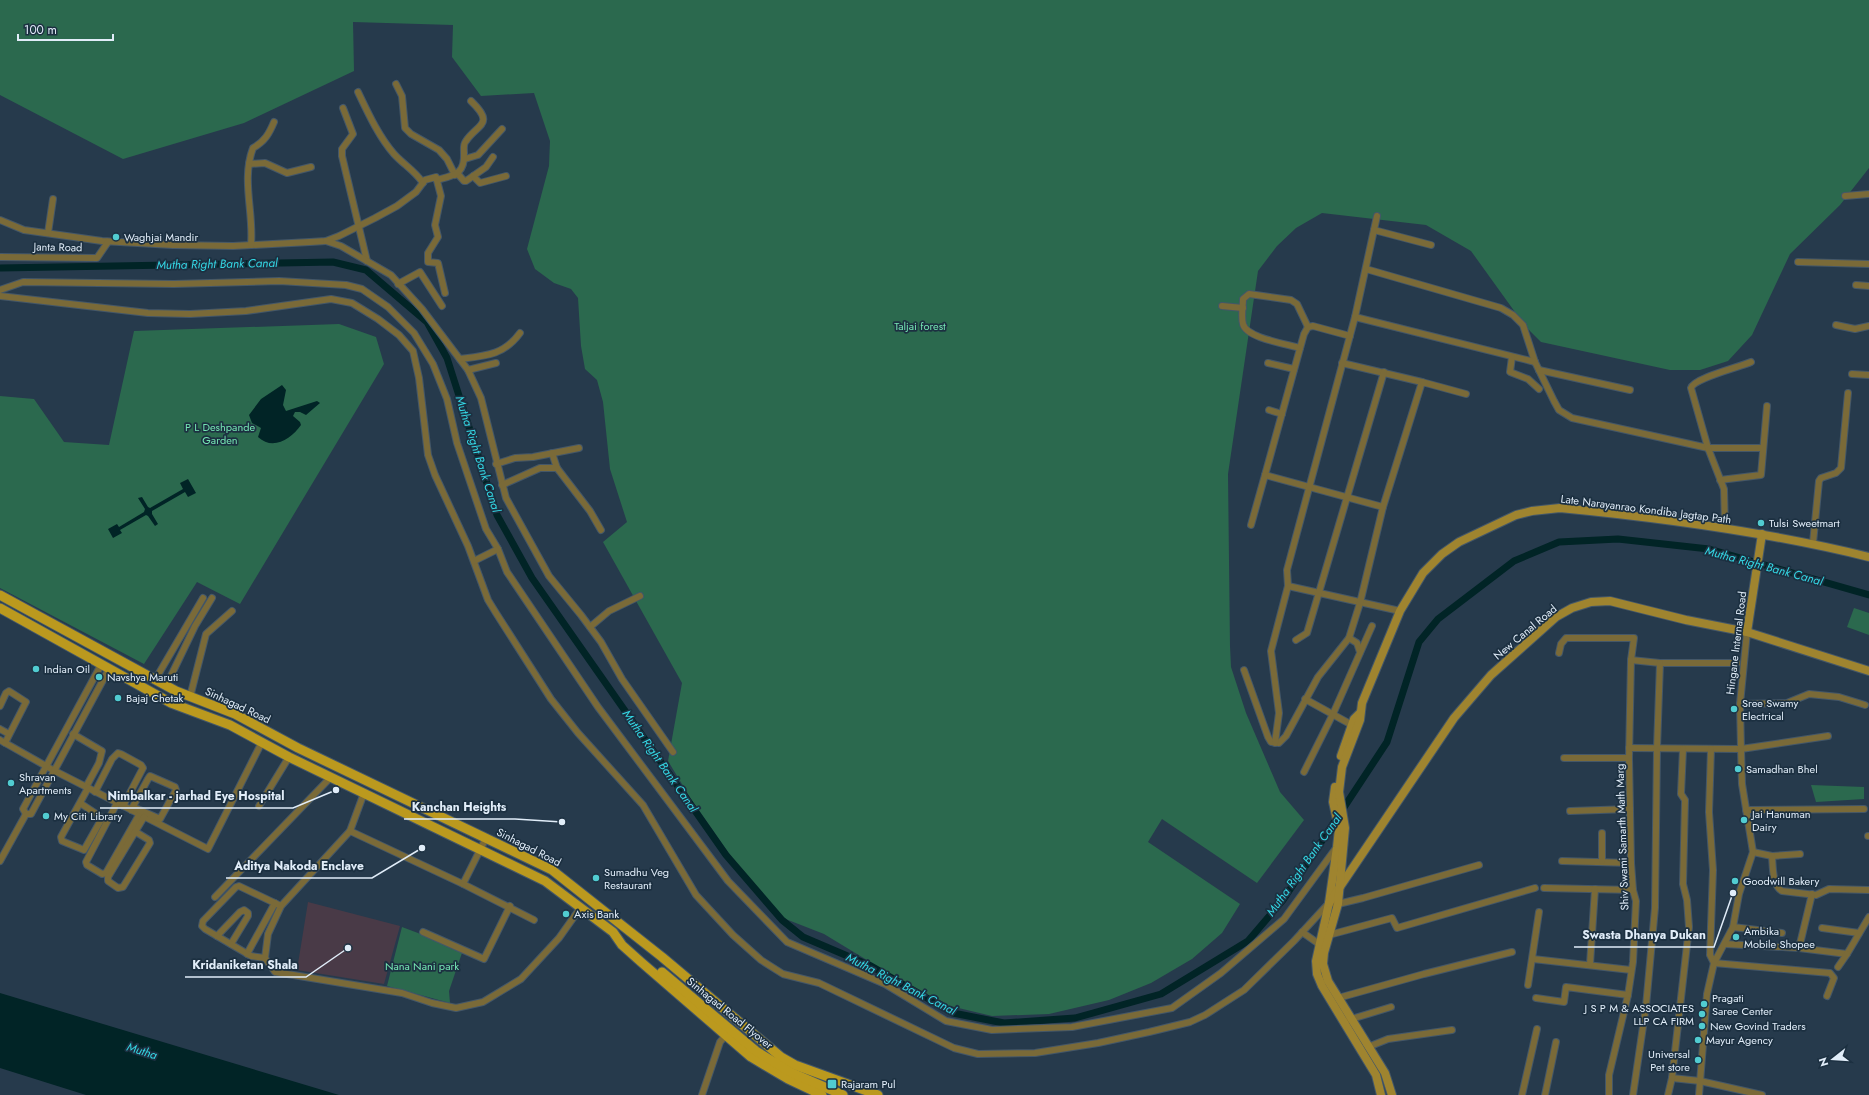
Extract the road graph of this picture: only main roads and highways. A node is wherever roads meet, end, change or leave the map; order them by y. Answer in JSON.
{"nodes":[{"id":1,"x":0,"y":595,"type":"edge"},
{"id":2,"x":0,"y":608,"type":"edge"},
{"id":3,"x":111,"y":657,"type":"junction"},
{"id":4,"x":105,"y":667,"type":"junction"},
{"id":5,"x":726,"y":1031,"type":"junction"},
{"id":6,"x":874,"y":1094,"type":"edge"},
{"id":7,"x":822,"y":1095,"type":"edge"},
{"id":8,"x":843,"y":1095,"type":"edge"}],
"edges":[{"from":1,"to":3,"type":"main road","name":"Sinhagad Road"},
{"from":2,"to":4,"type":"main road","name":"Sinhagad Road"},
{"from":3,"to":4,"type":"main road"},
{"from":3,"to":6,"type":"main road","name":"Sinhagad Road"},
{"from":4,"to":5,"type":"main road","name":"Sinhagad Road"},
{"from":5,"to":7,"type":"main road","name":"Sinhagad Road"},
{"from":5,"to":8,"type":"main road","name":"Sinhagad Road Flyover"}]}
